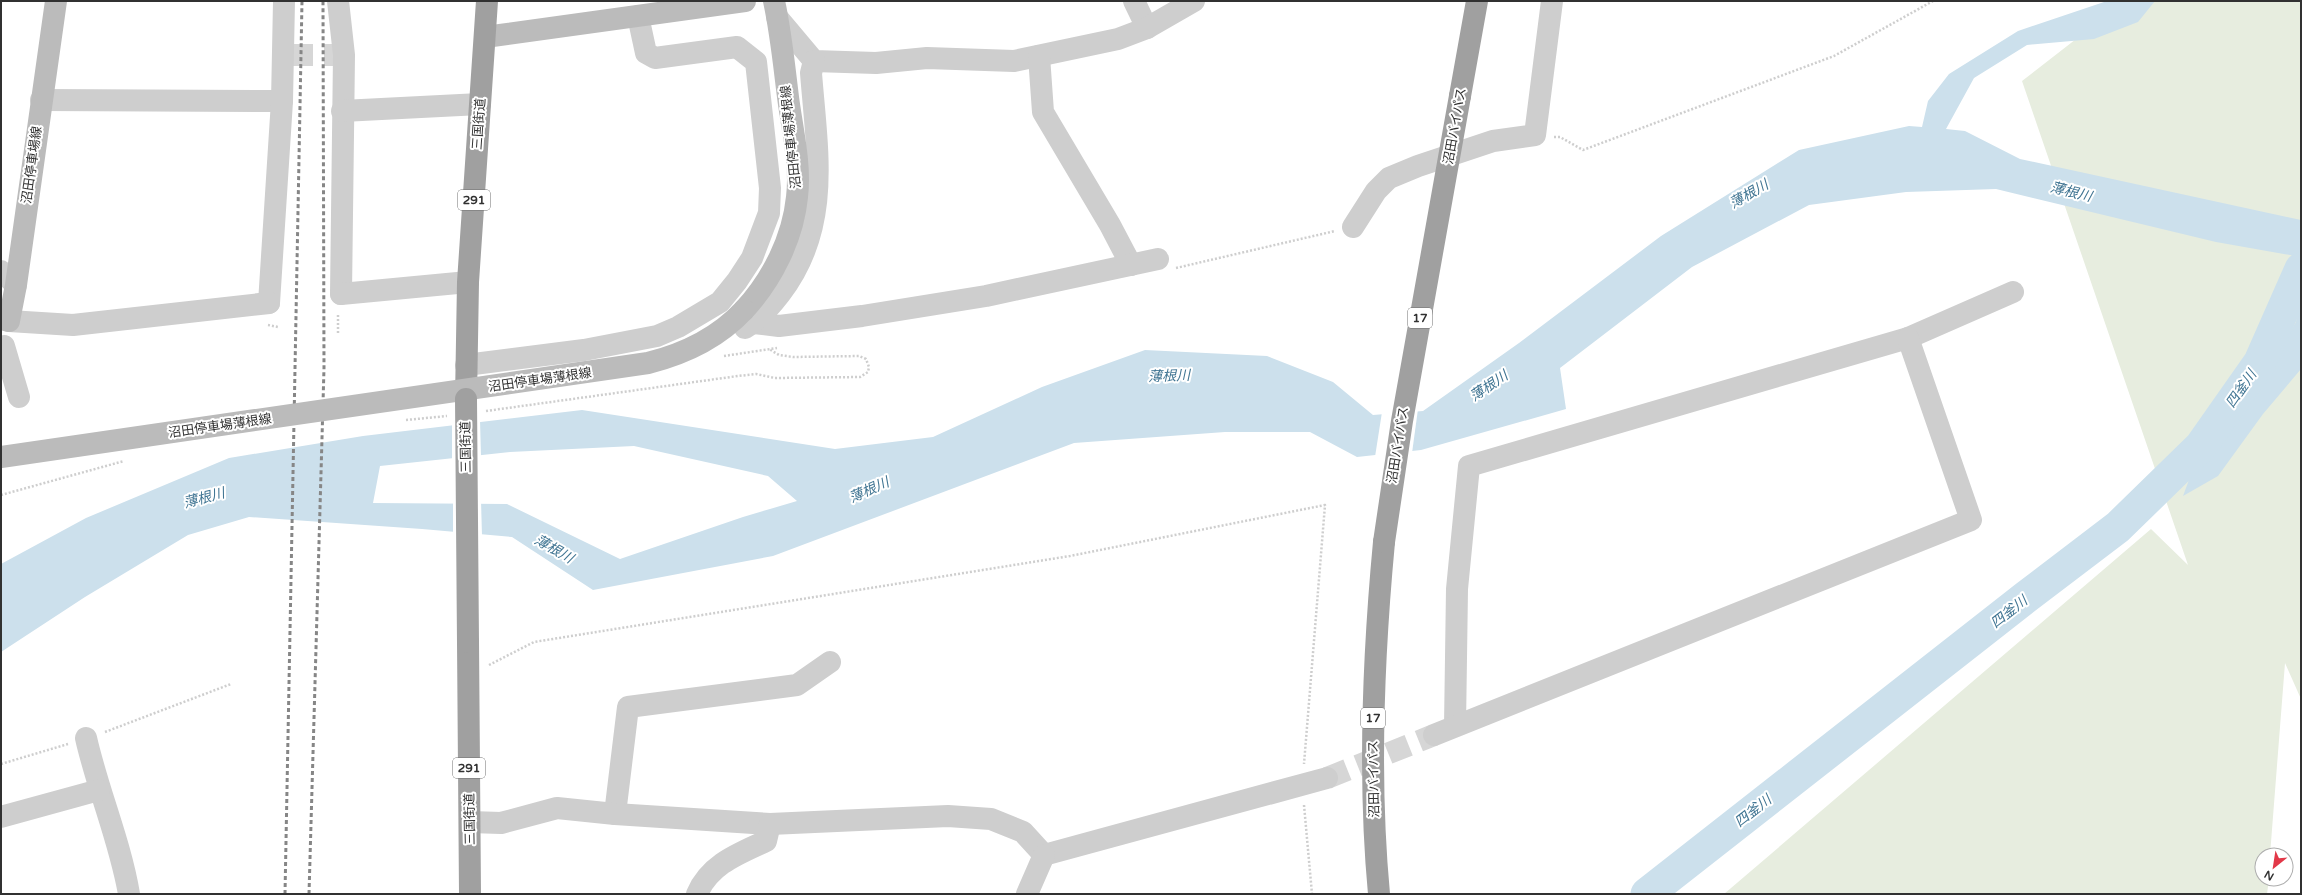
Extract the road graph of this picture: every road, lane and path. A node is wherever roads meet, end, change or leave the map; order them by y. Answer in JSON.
{"nodes":[{"id":1,"x":56,"y":1,"type":"edge"},
{"id":2,"x":284,"y":1,"type":"edge"},
{"id":3,"x":338,"y":1,"type":"edge"},
{"id":4,"x":487,"y":1,"type":"edge"},
{"id":5,"x":745,"y":1,"type":"edge"},
{"id":6,"x":1134,"y":1,"type":"edge"},
{"id":7,"x":1194,"y":1,"type":"edge"},
{"id":8,"x":1477,"y":1,"type":"edge"},
{"id":9,"x":1552,"y":1,"type":"edge"},
{"id":10,"x":1933,"y":1,"type":"edge"},
{"id":11,"x":775,"y":9,"type":"edge"},
{"id":12,"x":638,"y":16,"type":"junction"},
{"id":13,"x":1147,"y":28,"type":"junction"},
{"id":14,"x":485,"y":37,"type":"junction"},
{"id":15,"x":1038,"y":56,"type":"junction"},
{"id":16,"x":814,"y":61,"type":"junction"},
{"id":17,"x":41,"y":100,"type":"junction"},
{"id":18,"x":282,"y":101,"type":"junction"},
{"id":19,"x":480,"y":104,"type":"junction"},
{"id":20,"x":342,"y":111,"type":"junction"},
{"id":21,"x":1535,"y":135,"type":"junction"},
{"id":22,"x":1353,"y":227,"type":"dead end"},
{"id":23,"x":1158,"y":259,"type":"dead end"},
{"id":24,"x":1131,"y":265,"type":"junction"},
{"id":25,"x":8,"y":278,"type":"edge"},
{"id":26,"x":468,"y":282,"type":"junction"},
{"id":27,"x":2012,"y":292,"type":"dead end"},
{"id":28,"x":749,"y":317,"type":"junction"},
{"id":29,"x":5,"y":320,"type":"edge"},
{"id":30,"x":678,"y":327,"type":"junction"},
{"id":31,"x":1908,"y":338,"type":"junction"},
{"id":32,"x":3,"y":346,"type":"edge"},
{"id":33,"x":466,"y":365,"type":"junction"},
{"id":34,"x":19,"y":397,"type":"dead end"},
{"id":35,"x":1,"y":457,"type":"edge"},
{"id":36,"x":830,"y":662,"type":"dead end"},
{"id":37,"x":468,"y":675,"type":"junction"},
{"id":38,"x":231,"y":684,"type":"dead end"},
{"id":39,"x":1455,"y":726,"type":"junction"},
{"id":40,"x":1434,"y":735,"type":"tunnel mouth"},
{"id":41,"x":86,"y":738,"type":"junction"},
{"id":42,"x":1,"y":764,"type":"edge"},
{"id":43,"x":1327,"y":778,"type":"tunnel mouth"},
{"id":44,"x":1302,"y":784,"type":"junction"},
{"id":45,"x":99,"y":790,"type":"junction"},
{"id":46,"x":615,"y":814,"type":"junction"},
{"id":47,"x":1,"y":817,"type":"edge"},
{"id":48,"x":470,"y":822,"type":"junction"},
{"id":49,"x":770,"y":824,"type":"junction"},
{"id":50,"x":1044,"y":856,"type":"junction"},
{"id":51,"x":129,"y":894,"type":"edge"},
{"id":52,"x":470,"y":894,"type":"edge"},
{"id":53,"x":697,"y":894,"type":"edge"},
{"id":54,"x":1027,"y":894,"type":"edge"},
{"id":55,"x":1312,"y":894,"type":"edge"},
{"id":56,"x":1379,"y":894,"type":"edge"}],
"edges":[{"from":1,"to":17,"type":"main road","name":"沼田停車場線"},
{"from":2,"to":18,"type":"street"},
{"from":3,"to":20,"type":"street"},
{"from":4,"to":14,"type":"highway","name":"三国街道","number":"291"},
{"from":5,"to":12,"type":"main road"},
{"from":6,"to":13,"type":"street"},
{"from":7,"to":13,"type":"street"},
{"from":8,"to":56,"type":"highway","name":"沼田バイパス","number":"17","bridge":true},
{"from":9,"to":21,"type":"street"},
{"from":10,"to":21,"type":"path"},
{"from":11,"to":16,"type":"street"},
{"from":11,"to":28,"type":"main road","name":"沼田停車場薄根線"},
{"from":12,"to":14,"type":"main road"},
{"from":12,"to":30,"type":"street"},
{"from":13,"to":15,"type":"street"},
{"from":14,"to":19,"type":"highway","name":"三国街道","number":"291"},
{"from":15,"to":16,"type":"street"},
{"from":15,"to":24,"type":"street"},
{"from":16,"to":28,"type":"street"},
{"from":17,"to":18,"type":"street"},
{"from":17,"to":25,"type":"main road","name":"沼田停車場線"},
{"from":18,"to":29,"type":"street"},
{"from":19,"to":20,"type":"street"},
{"from":19,"to":26,"type":"highway","name":"三国街道","number":"291"},
{"from":20,"to":26,"type":"street"},
{"from":21,"to":22,"type":"street"},
{"from":23,"to":24,"type":"street"},
{"from":24,"to":28,"type":"street"},
{"from":25,"to":29,"type":"main road","name":"沼田停車場線"},
{"from":26,"to":33,"type":"highway","name":"三国街道","number":"291"},
{"from":27,"to":31,"type":"street"},
{"from":28,"to":30,"type":"street"},
{"from":28,"to":35,"type":"main road","name":"沼田停車場薄根線","bridge":true},
{"from":29,"to":32,"type":"street"},
{"from":30,"to":33,"type":"street"},
{"from":31,"to":39,"type":"street"},
{"from":31,"to":39,"type":"street"},
{"from":32,"to":34,"type":"street"},
{"from":33,"to":37,"type":"highway","name":"三国街道","number":"291","bridge":true},
{"from":36,"to":46,"type":"street"},
{"from":37,"to":44,"type":"path"},
{"from":37,"to":48,"type":"highway","name":"三国街道","number":"291"},
{"from":38,"to":41,"type":"path"},
{"from":39,"to":40,"type":"street"},
{"from":41,"to":42,"type":"path"},
{"from":41,"to":45,"type":"street"},
{"from":43,"to":44,"type":"street"},
{"from":44,"to":50,"type":"street"},
{"from":44,"to":55,"type":"path"},
{"from":45,"to":47,"type":"street"},
{"from":45,"to":51,"type":"street"},
{"from":46,"to":48,"type":"street"},
{"from":46,"to":49,"type":"street"},
{"from":48,"to":52,"type":"highway","name":"三国街道","number":"291"},
{"from":49,"to":50,"type":"street"},
{"from":49,"to":53,"type":"street"},
{"from":50,"to":54,"type":"street"}]}
